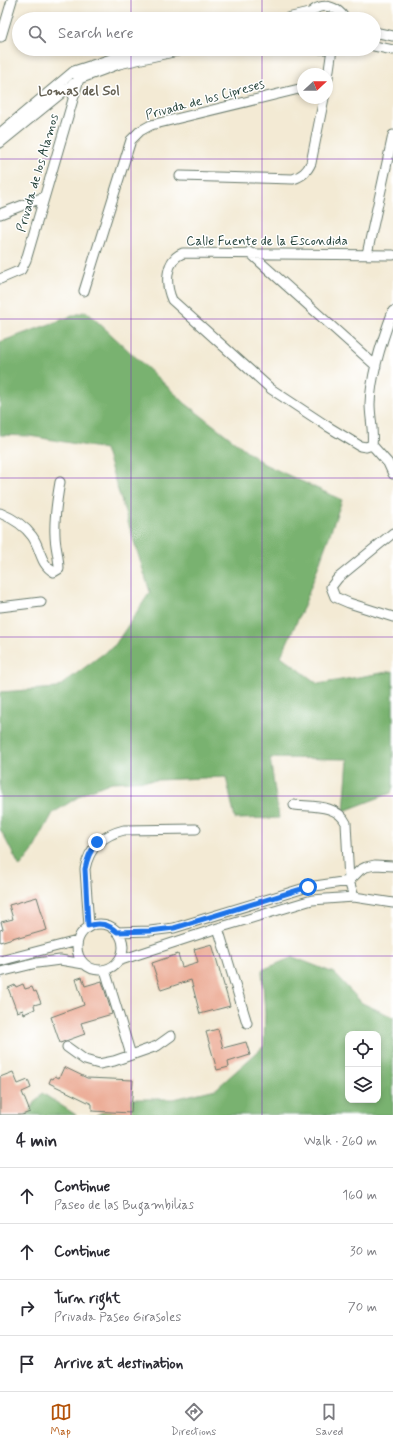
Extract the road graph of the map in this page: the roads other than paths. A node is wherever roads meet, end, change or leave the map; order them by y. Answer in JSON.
{"nodes":[{"id":1,"x":12,"y":0,"type":"edge"},
{"id":2,"x":312,"y":12,"type":"edge"},
{"id":3,"x":341,"y":12,"type":"edge"},
{"id":4,"x":381,"y":33,"type":"edge"},
{"id":5,"x":393,"y":36,"type":"edge"},
{"id":6,"x":1,"y":37,"type":"edge"},
{"id":7,"x":381,"y":47,"type":"edge"},
{"id":8,"x":393,"y":50,"type":"edge"},
{"id":9,"x":117,"y":56,"type":"edge"},
{"id":10,"x":155,"y":56,"type":"edge"},
{"id":11,"x":331,"y":56,"type":"edge"},
{"id":12,"x":329,"y":68,"type":"edge"},
{"id":13,"x":77,"y":75,"type":"junction"},
{"id":14,"x":297,"y":89,"type":"edge"},
{"id":15,"x":323,"y":104,"type":"edge"},
{"id":16,"x":0,"y":133,"type":"edge"},
{"id":17,"x":393,"y":136,"type":"edge"},
{"id":18,"x":0,"y":143,"type":"edge"},
{"id":19,"x":390,"y":164,"type":"edge"},
{"id":20,"x":180,"y":176,"type":"dead end"},
{"id":21,"x":44,"y":198,"type":"junction"},
{"id":22,"x":0,"y":214,"type":"edge"},
{"id":23,"x":249,"y":252,"type":"junction"},
{"id":24,"x":367,"y":254,"type":"junction"},
{"id":25,"x":393,"y":254,"type":"edge"},
{"id":26,"x":0,"y":279,"type":"edge"},
{"id":27,"x":84,"y":291,"type":"dead end"},
{"id":28,"x":393,"y":311,"type":"edge"},
{"id":29,"x":376,"y":366,"type":"junction"},
{"id":30,"x":372,"y":445,"type":"junction"},
{"id":31,"x":393,"y":474,"type":"edge"},
{"id":32,"x":60,"y":482,"type":"dead end"},
{"id":33,"x":0,"y":513,"type":"edge"},
{"id":34,"x":393,"y":533,"type":"edge"},
{"id":35,"x":41,"y":602,"type":"dead end"},
{"id":36,"x":0,"y":607,"type":"edge"},
{"id":37,"x":393,"y":617,"type":"edge"},
{"id":38,"x":294,"y":806,"type":"dead end"},
{"id":39,"x":196,"y":829,"type":"dead end"},
{"id":40,"x":393,"y":866,"type":"edge"},
{"id":41,"x":349,"y":881,"type":"junction"},
{"id":42,"x":354,"y":897,"type":"junction"},
{"id":43,"x":393,"y":903,"type":"edge"},
{"id":44,"x":88,"y":926,"type":"junction"},
{"id":45,"x":218,"y":928,"type":"junction"},
{"id":46,"x":117,"y":932,"type":"junction"},
{"id":47,"x":77,"y":941,"type":"junction"},
{"id":48,"x":0,"y":961,"type":"edge"},
{"id":49,"x":118,"y":961,"type":"junction"},
{"id":50,"x":84,"y":964,"type":"junction"},
{"id":51,"x":105,"y":970,"type":"junction"},
{"id":52,"x":0,"y":972,"type":"edge"},
{"id":53,"x":247,"y":1023,"type":"dead end"},
{"id":54,"x":171,"y":1036,"type":"dead end"},
{"id":55,"x":67,"y":1047,"type":"dead end"},
{"id":56,"x":131,"y":1055,"type":"junction"}],
"edges":[{"from":1,"to":6,"type":"street"},
{"from":2,"to":3,"type":"street"},
{"from":4,"to":5,"type":"street"},
{"from":7,"to":8,"type":"street"},
{"from":9,"to":13,"type":"street"},
{"from":10,"to":13,"type":"street"},
{"from":11,"to":12,"type":"street"},
{"from":13,"to":16,"type":"street"},
{"from":13,"to":18,"type":"street"},
{"from":13,"to":21,"type":"street","name":"Privada de los Alamos"},
{"from":14,"to":27,"type":"street","name":"Privada de los Cipreses"},
{"from":15,"to":20,"type":"street"},
{"from":17,"to":19,"type":"street"},
{"from":19,"to":24,"type":"street"},
{"from":21,"to":22,"type":"street"},
{"from":21,"to":26,"type":"street","name":"Privada de los Alamos"},
{"from":23,"to":24,"type":"street","name":"Calle Fuente de la Escondida"},
{"from":23,"to":29,"type":"street"},
{"from":23,"to":30,"type":"street","name":"Calle Fuente de la Escondida"},
{"from":24,"to":25,"type":"street","name":"Calle Fuente de la Escondida"},
{"from":28,"to":29,"type":"street"},
{"from":29,"to":30,"type":"street"},
{"from":30,"to":31,"type":"street"},
{"from":32,"to":33,"type":"street"},
{"from":34,"to":37,"type":"street"},
{"from":35,"to":36,"type":"street"},
{"from":38,"to":41,"type":"street"},
{"from":39,"to":44,"type":"street"},
{"from":40,"to":41,"type":"street"},
{"from":41,"to":42,"type":"street"},
{"from":41,"to":46,"type":"street"},
{"from":42,"to":43,"type":"street"},
{"from":42,"to":45,"type":"street"},
{"from":44,"to":46,"type":"street"},
{"from":44,"to":47,"type":"street"},
{"from":45,"to":49,"type":"street"},
{"from":45,"to":53,"type":"street"},
{"from":46,"to":49,"type":"street"},
{"from":47,"to":48,"type":"street"},
{"from":47,"to":50,"type":"street"},
{"from":49,"to":51,"type":"street"},
{"from":50,"to":51,"type":"street"},
{"from":50,"to":52,"type":"street"},
{"from":51,"to":56,"type":"street"},
{"from":54,"to":56,"type":"street"},
{"from":55,"to":56,"type":"street"}]}
